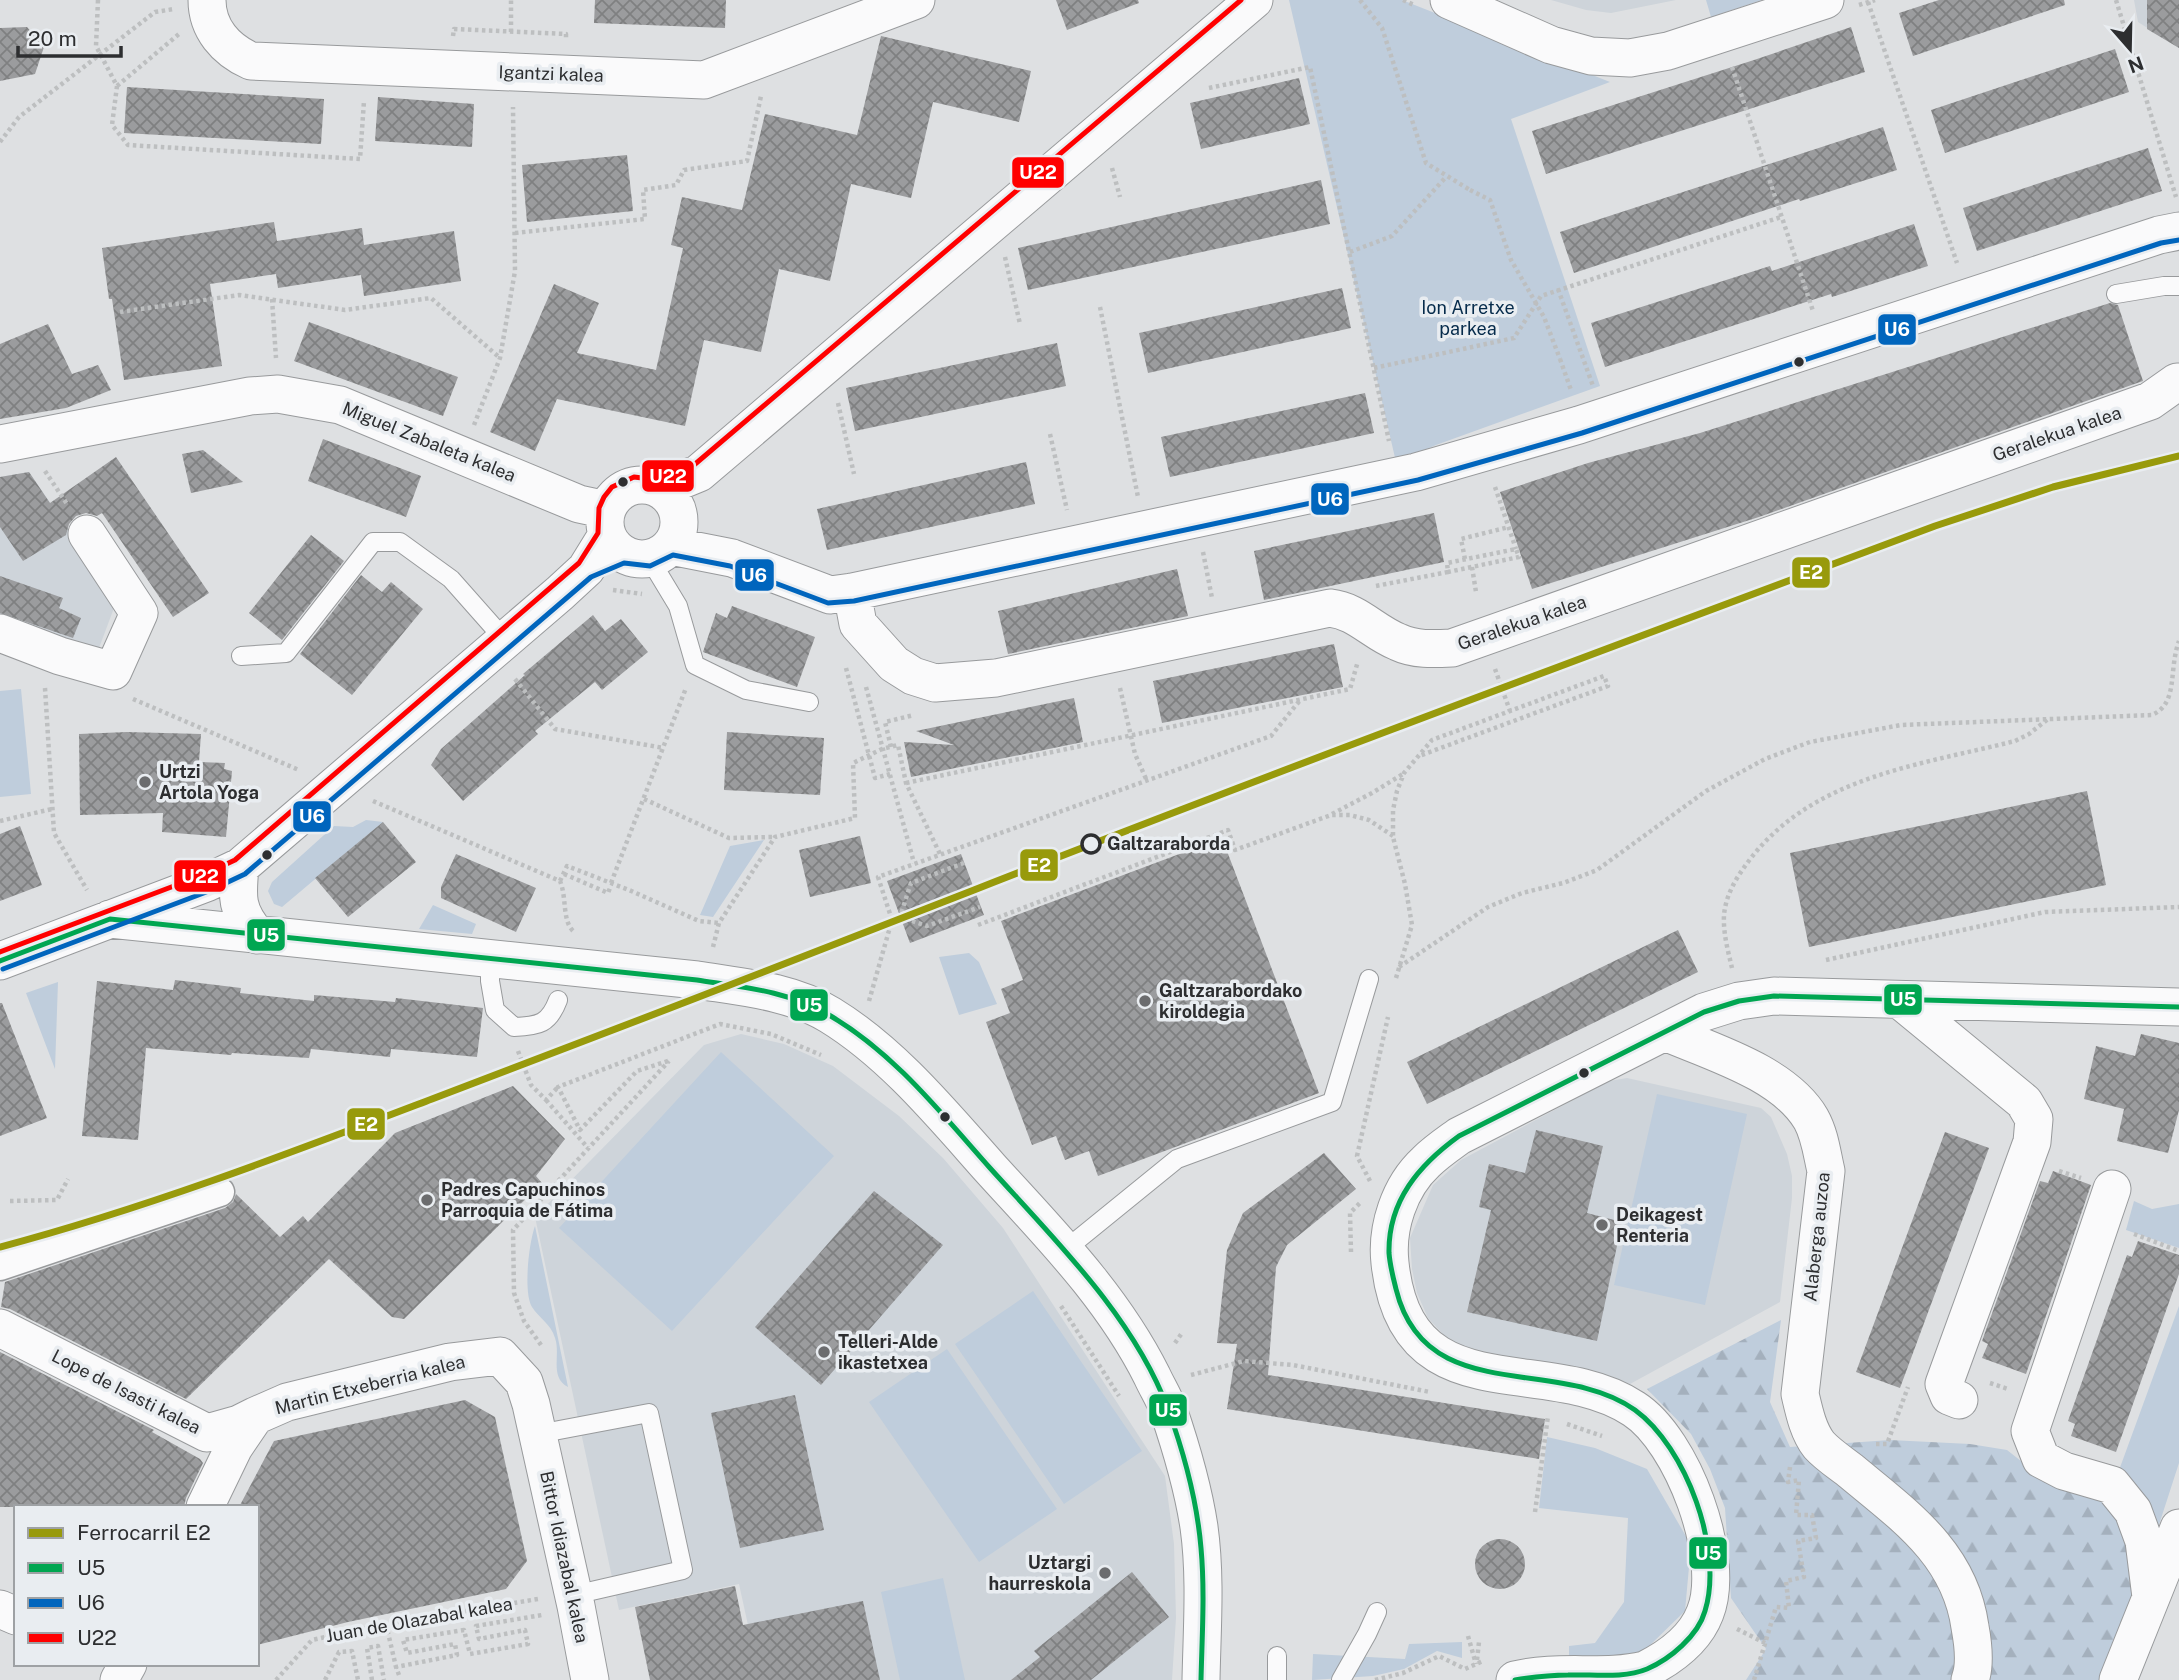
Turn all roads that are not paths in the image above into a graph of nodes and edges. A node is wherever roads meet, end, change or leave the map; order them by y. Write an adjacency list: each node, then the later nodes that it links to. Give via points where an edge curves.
1 (916, 0): 5 (street, Igantzi kalea, via 704,80 251,61 233,53 211,21)
2 (1254, 0): 11 (street, via 699,473)
3 (1449, 0): 4 (street, via 1551,45 1630,58 1668,51)
4 (1825, 0)
5 (188, 10)
6 (2178, 216): 13 (street, via 2159,235 1579,425 1429,468)
7 (2179, 286): 8 (lane)
8 (2116, 294)
9 (2178, 381): 13 (street, Geralekua kalea, via 2150,401 1452,648 1412,647 1353,614 1330,608 996,678 935,683 913,677 894,664 858,624)
10 (0, 444): 11 (street, Miguel Zabaleta kalea, via 278,394 340,405)
11 (647, 528): 13 (street, via 830,595); 15 (street, via 598,580); 17 (lane, via 695,665 746,690)
12 (87, 534): 14 (street, via 139,613 113,671)
13 (852, 592)
14 (0, 633)
15 (505, 640): 16 (lane, via 451,579 400,542 373,542 286,653); 18 (street)
16 (241, 656)
17 (808, 702)
18 (240, 867): 19 (street, via 206,883); 20 (street, via 237,898 244,920)
19 (102, 910): 20 (street); 22 (street)
20 (257, 935): 21 (street)
21 (490, 959): 24 (lane, via 495,1010 514,1027 536,1026 552,1015); 30 (street, via 751,988 827,1013 926,1096)
22 (0, 961)
23 (1368, 978): 30 (lane, via 1332,1102 1177,1159)
24 (558, 1000)
25 (1900, 1000): 26 (street); 27 (street, via 1774,996 1704,1012); 33 (street, via 2024,1102 2034,1119 2032,1142)
26 (2179, 1007)
27 (1665, 1032): 46 (street, via 1459,1136 1424,1163 1393,1216 1388,1251 1391,1280 1399,1305 1428,1347 1448,1362 1470,1369 1578,1387 1612,1396 1636,1409 1670,1448 1704,1528 1711,1590 1705,1614 1671,1656 1616,1679 1551,1676); 47 (street, Alaberga auzoa, via 1767,1077 1811,1119 1826,1171 1800,1394 1806,1418 1819,1444 1938,1549 1968,1613 1973,1646)
28 (2112, 1189): 39 (street, via 2030,1431 2041,1459 2112,1485 2133,1511 2144,1541)
29 (220, 1192): 31 (street)
30 (1065, 1250): 43 (street, via 1136,1343 1167,1406 1188,1471 1199,1527 1203,1584)
31 (0, 1266)
32 (0, 1328): 34 (street, Lope de Isasti kalea, via 207,1433)
33 (1951, 1384)
34 (255, 1416): 35 (street, Martin Etxeberria kalea, via 287,1402 450,1362 500,1356 524,1382); 36 (street, Martin Etxeberria kalea)
35 (538, 1434): 38 (street, Bittor Idiazabal kalea); 38 (lane, via 649,1413 652,1426 683,1570)
36 (206, 1505)
37 (2179, 1528): 39 (street)
38 (574, 1595): 42 (street, Bittor Idiazabal kalea)
39 (2151, 1597): 48 (street)
40 (1377, 1612): 45 (lane)
41 (1277, 1656): 44 (lane)
42 (590, 1680)
43 (1201, 1680)
44 (1277, 1680)
45 (1341, 1680)
46 (1515, 1680)
47 (1970, 1680)
48 (2118, 1680)

